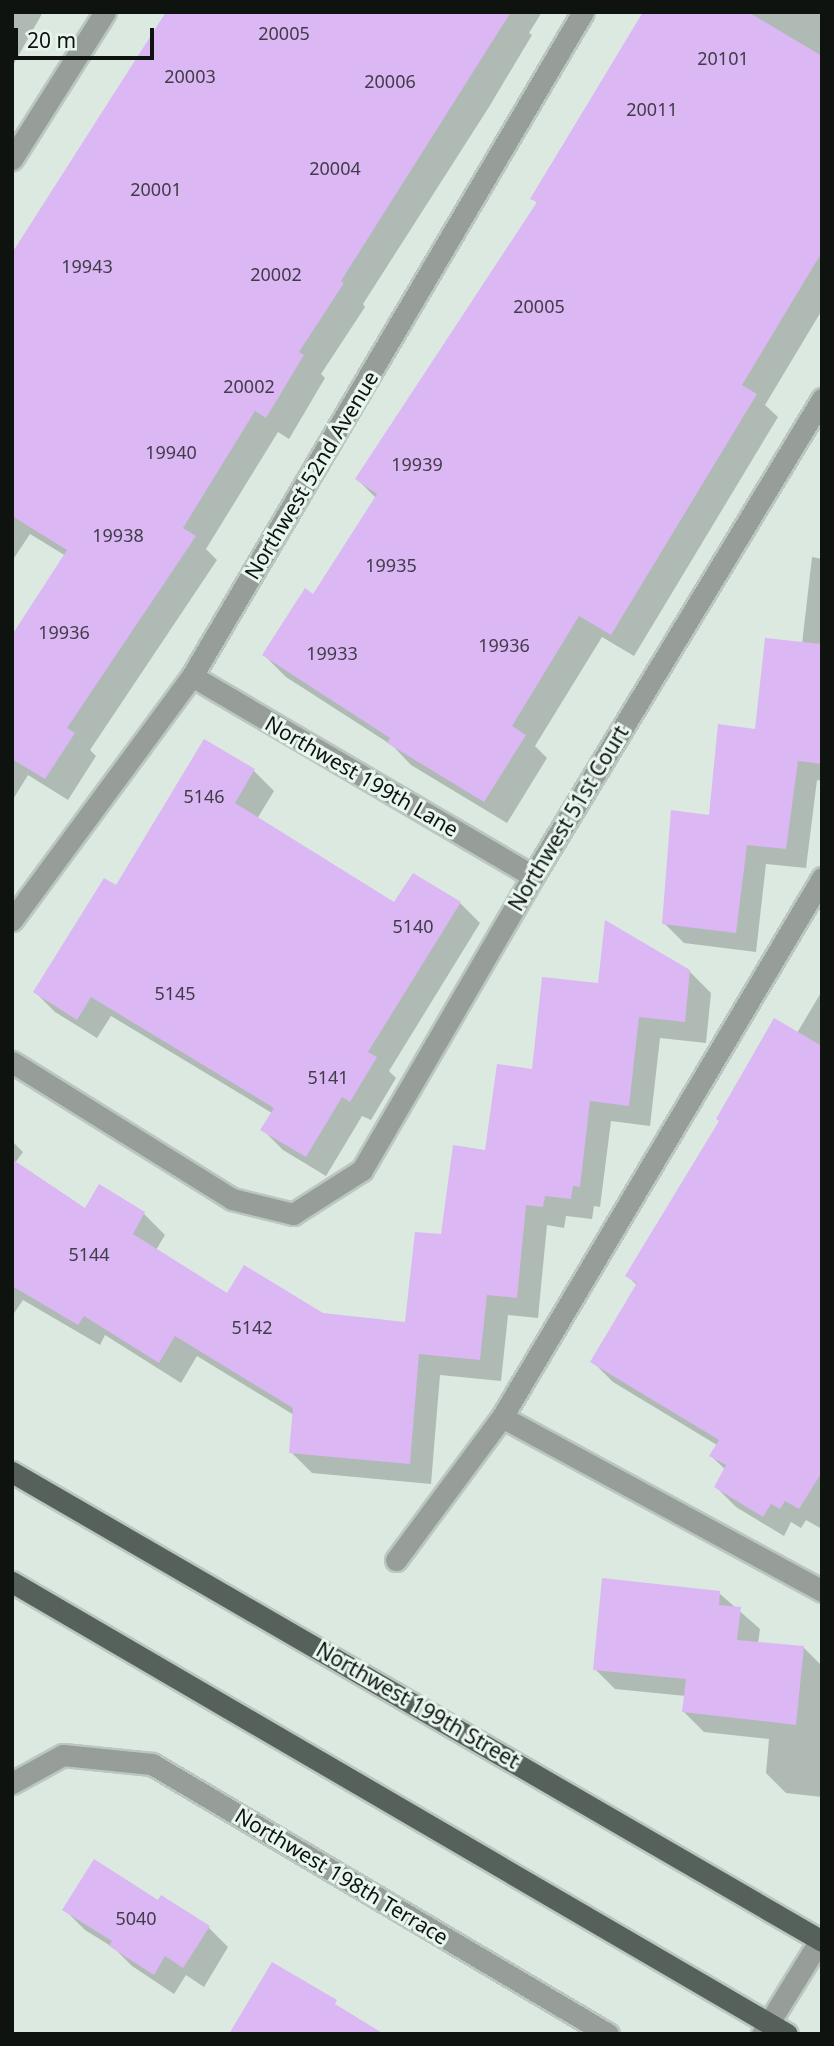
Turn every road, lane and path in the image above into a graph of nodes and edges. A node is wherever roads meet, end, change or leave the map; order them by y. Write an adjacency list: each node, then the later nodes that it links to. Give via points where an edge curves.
1 (105, 12): 3 (street)
2 (583, 12): 5 (street, Northwest 52nd Avenue)
3 (12, 159)
4 (822, 399): 6 (street, Northwest 51st Court)
5 (192, 676): 6 (street, Northwest 199th Lane); 8 (street, Northwest 52nd Avenue)
6 (533, 876): 9 (street, Northwest 51st Court, via 362,1170 293,1214 232,1199)
7 (822, 878): 10 (street)
8 (12, 920)
9 (12, 1062)
10 (502, 1417): 12 (street); 14 (street)
11 (12, 1472): 16 (main road, Northwest 199th Street)
12 (396, 1560)
13 (12, 1581): 17 (main road)
14 (818, 1581)
15 (12, 1783): 18 (street, Northwest 198th Terrace, via 63,1755 152,1764)
16 (821, 1941): 17 (street)
17 (773, 2030)
18 (608, 2034)

